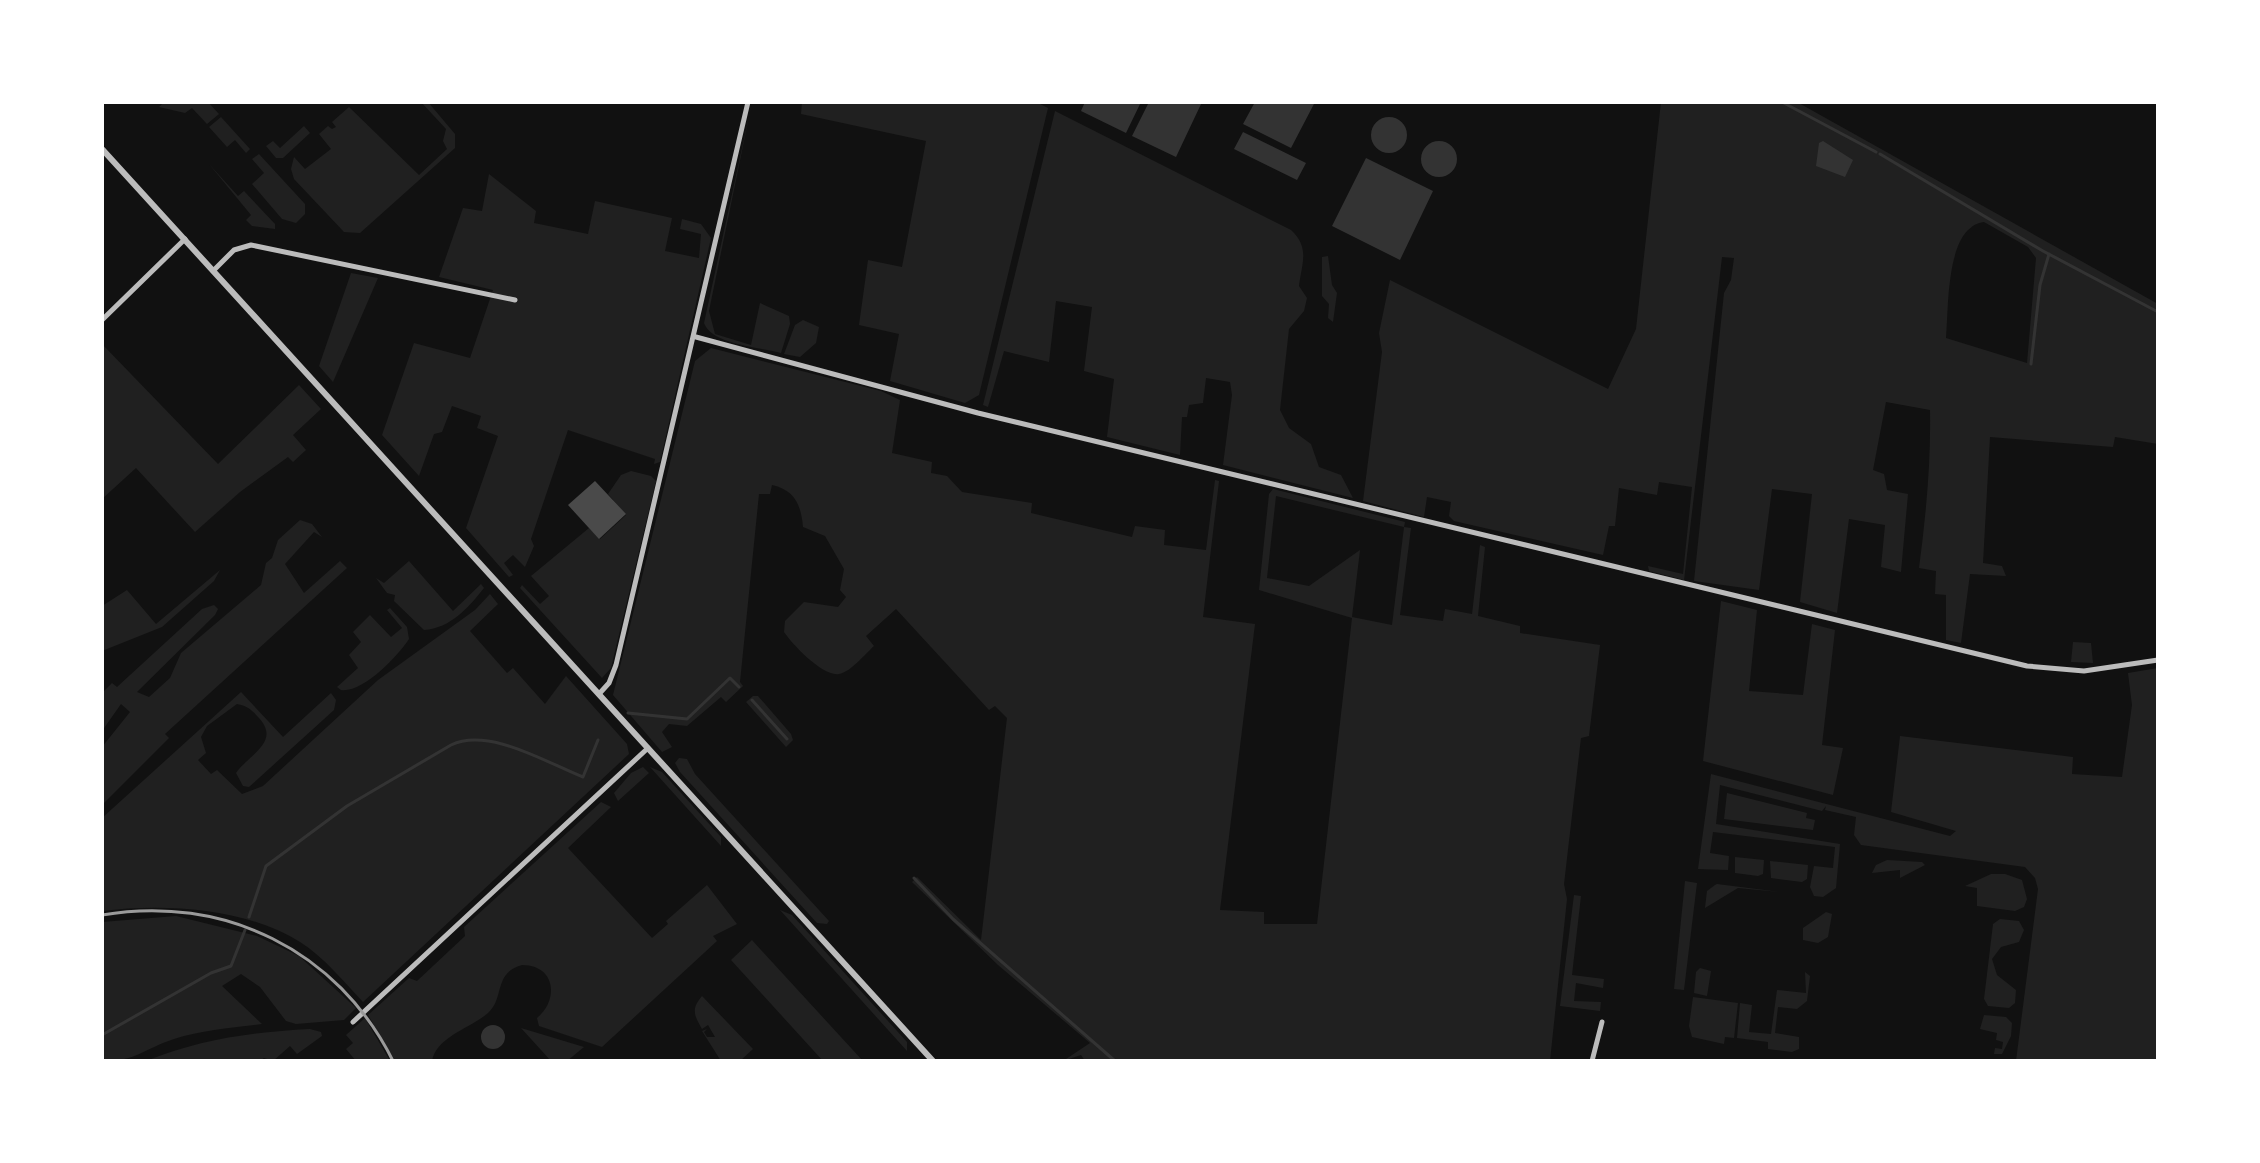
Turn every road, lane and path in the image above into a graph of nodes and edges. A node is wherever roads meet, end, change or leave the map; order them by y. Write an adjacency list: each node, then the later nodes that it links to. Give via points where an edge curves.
1 (748, 102): 7 (street)
2 (102, 149): 3 (street)
3 (185, 239): 4 (street); 6 (street)
4 (213, 271): 5 (street, via 234,250 251,245); 9 (street)
5 (515, 300)
6 (102, 320)
7 (696, 337): 8 (street, via 990,416 2027,666 2084,671); 9 (street, via 616,665)
8 (2158, 660)
9 (599, 694): 10 (street)
10 (648, 748): 11 (street); 13 (street)
11 (353, 1022)
12 (1602, 1022): 14 (street)
13 (933, 1061)
14 (1592, 1061)

